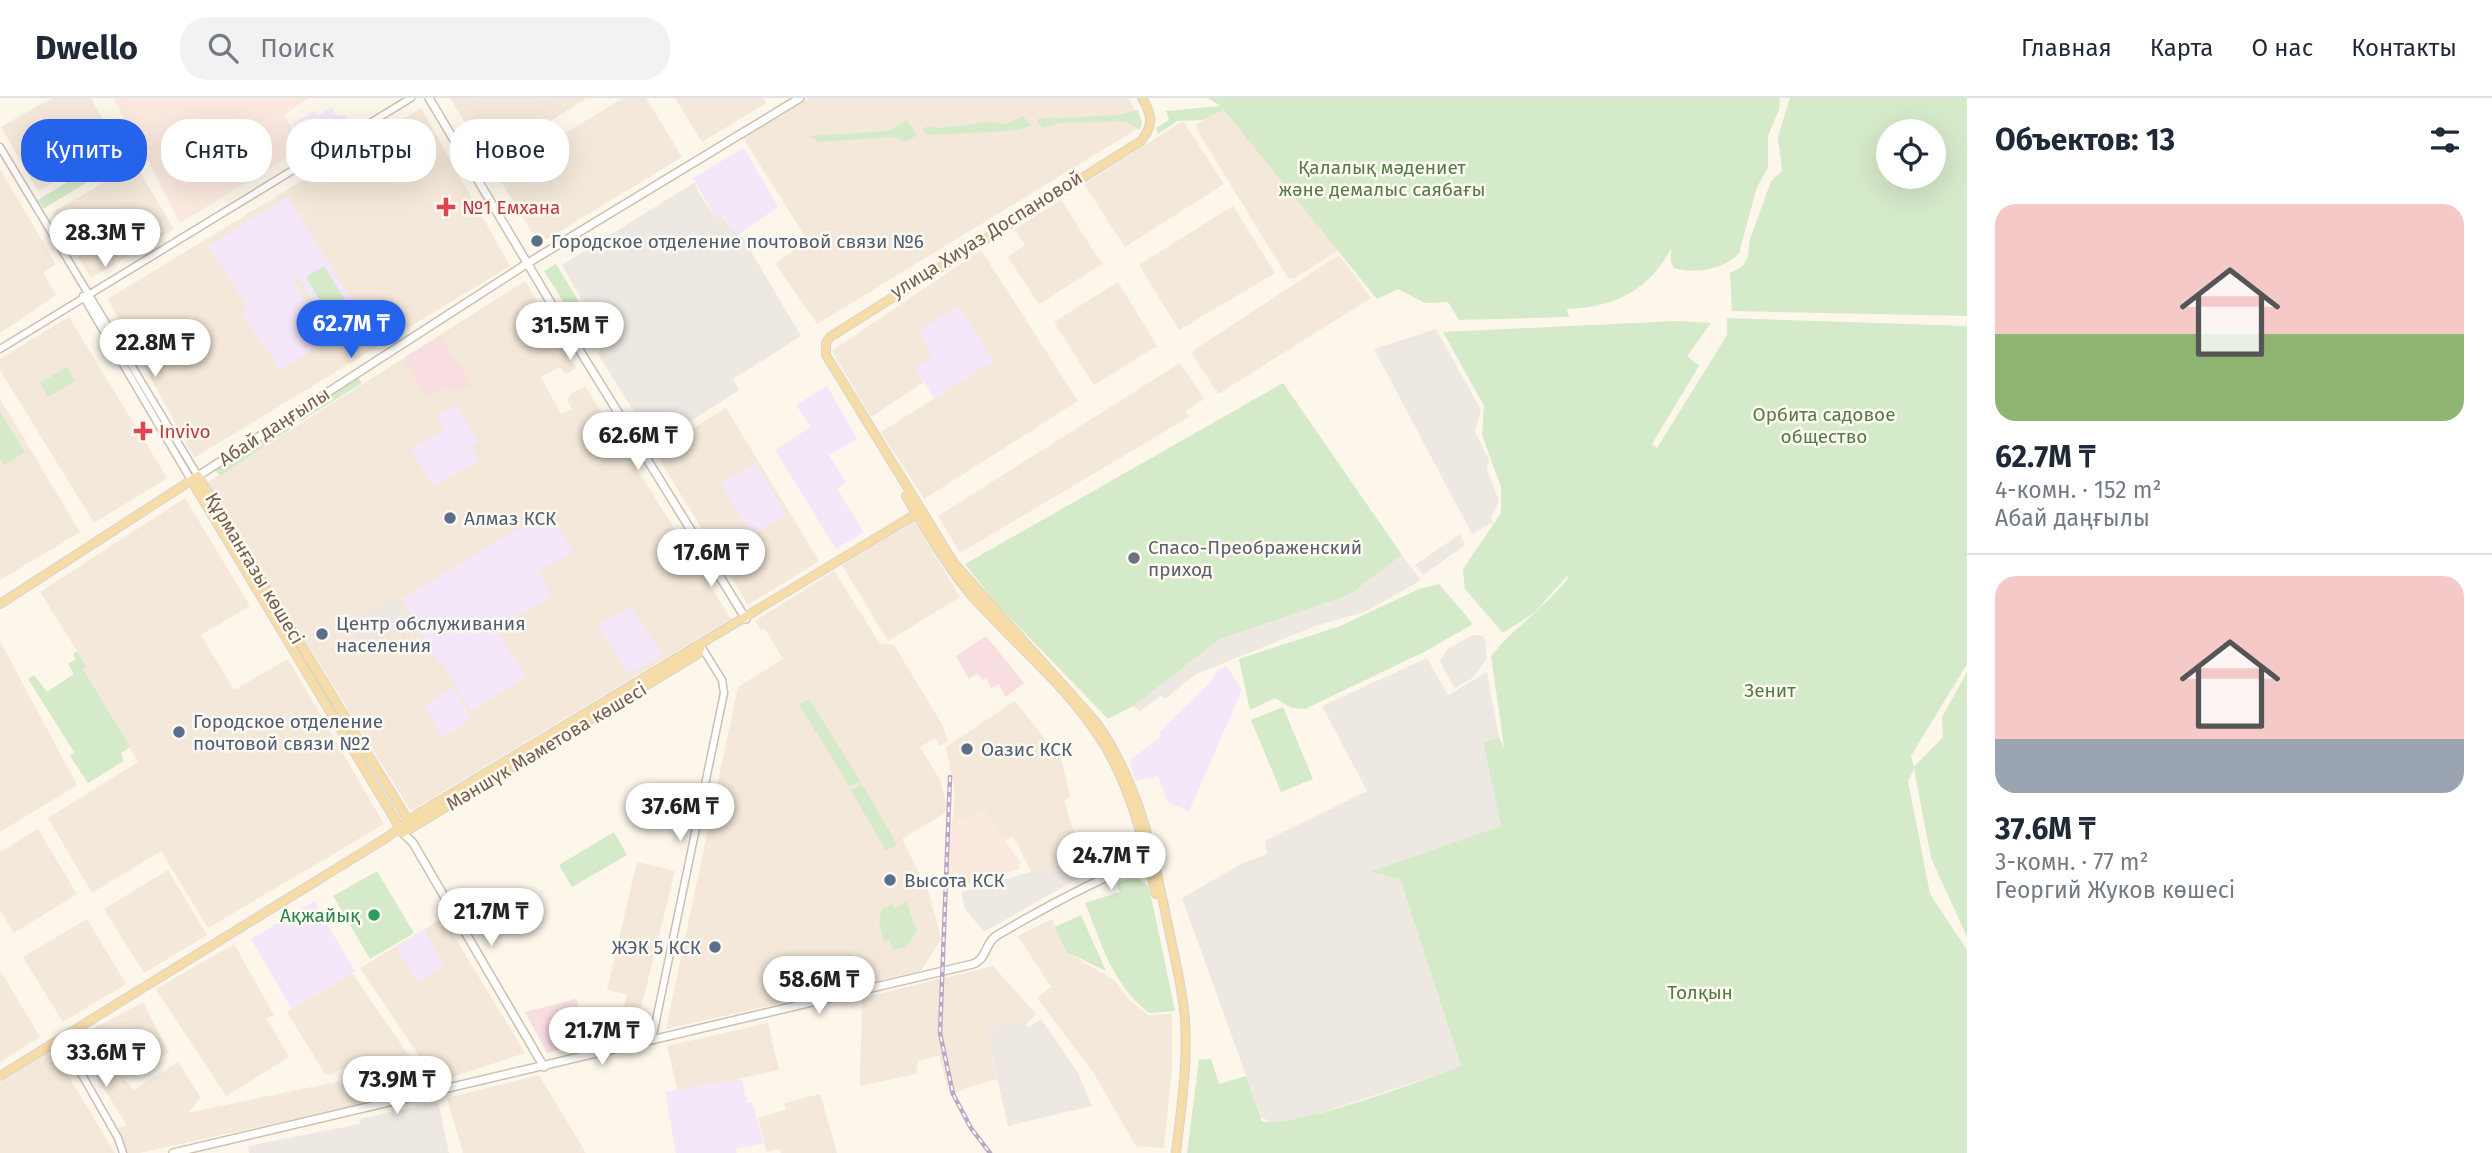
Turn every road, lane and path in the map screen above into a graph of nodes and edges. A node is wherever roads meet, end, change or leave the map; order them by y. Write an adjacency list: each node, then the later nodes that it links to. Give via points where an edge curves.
1 (411, 98): 7 (street)
2 (429, 98): 6 (main road)
3 (800, 98): 6 (main road, Абай даңғылы)
4 (1140, 100): 10 (main road, улица Хиуаз Доспановой, via 1146,130 1140,135 824,341 826,355)
5 (0, 147): 7 (street)
6 (528, 263): 9 (main road, Абай даңғылы); 14 (main road)
7 (86, 297): 8 (street); 9 (street)
8 (0, 349)
9 (195, 478): 11 (main road, Құрманғазы көшесі); 12 (main road, Құрманғазы көшесі); 13 (main road, Абай даңғылы)
10 (919, 512): 14 (main road, Мәншүк Мәметова көшесі); 19 (main road, via 954,563 1102,742)
11 (270, 592): 12 (main road); 16 (main road, Құрманғазы көшесі)
12 (261, 597): 17 (main road, Құрманғазы көшесі)
13 (0, 604)
14 (746, 619): 15 (main road, Мәншүк Мәметова көшесі)
15 (701, 646): 18 (main road, Мәншүк Мәметова көшесі, via 698,653); 21 (street, via 722,680 724,693)
16 (324, 681): 17 (main road); 18 (main road, Құрманғазы көшесі)
17 (315, 686): 18 (main road, Құрманғазы көшесі)
18 (405, 827): 20 (main road, Мәншүк Мәметова көшесі); 22 (main road, Құрманғазы көшесі)
19 (1150, 859): 21 (main road, via 995,937 978,963); 26 (main road, via 1180,1021)
20 (61, 1038): 23 (main road, Мәншүк Мәметова көшесі); 24 (street)
21 (652, 1040): 22 (main road)
22 (544, 1067): 25 (main road)
23 (0, 1076)
24 (123, 1153)
25 (173, 1153)
26 (1173, 1153)

